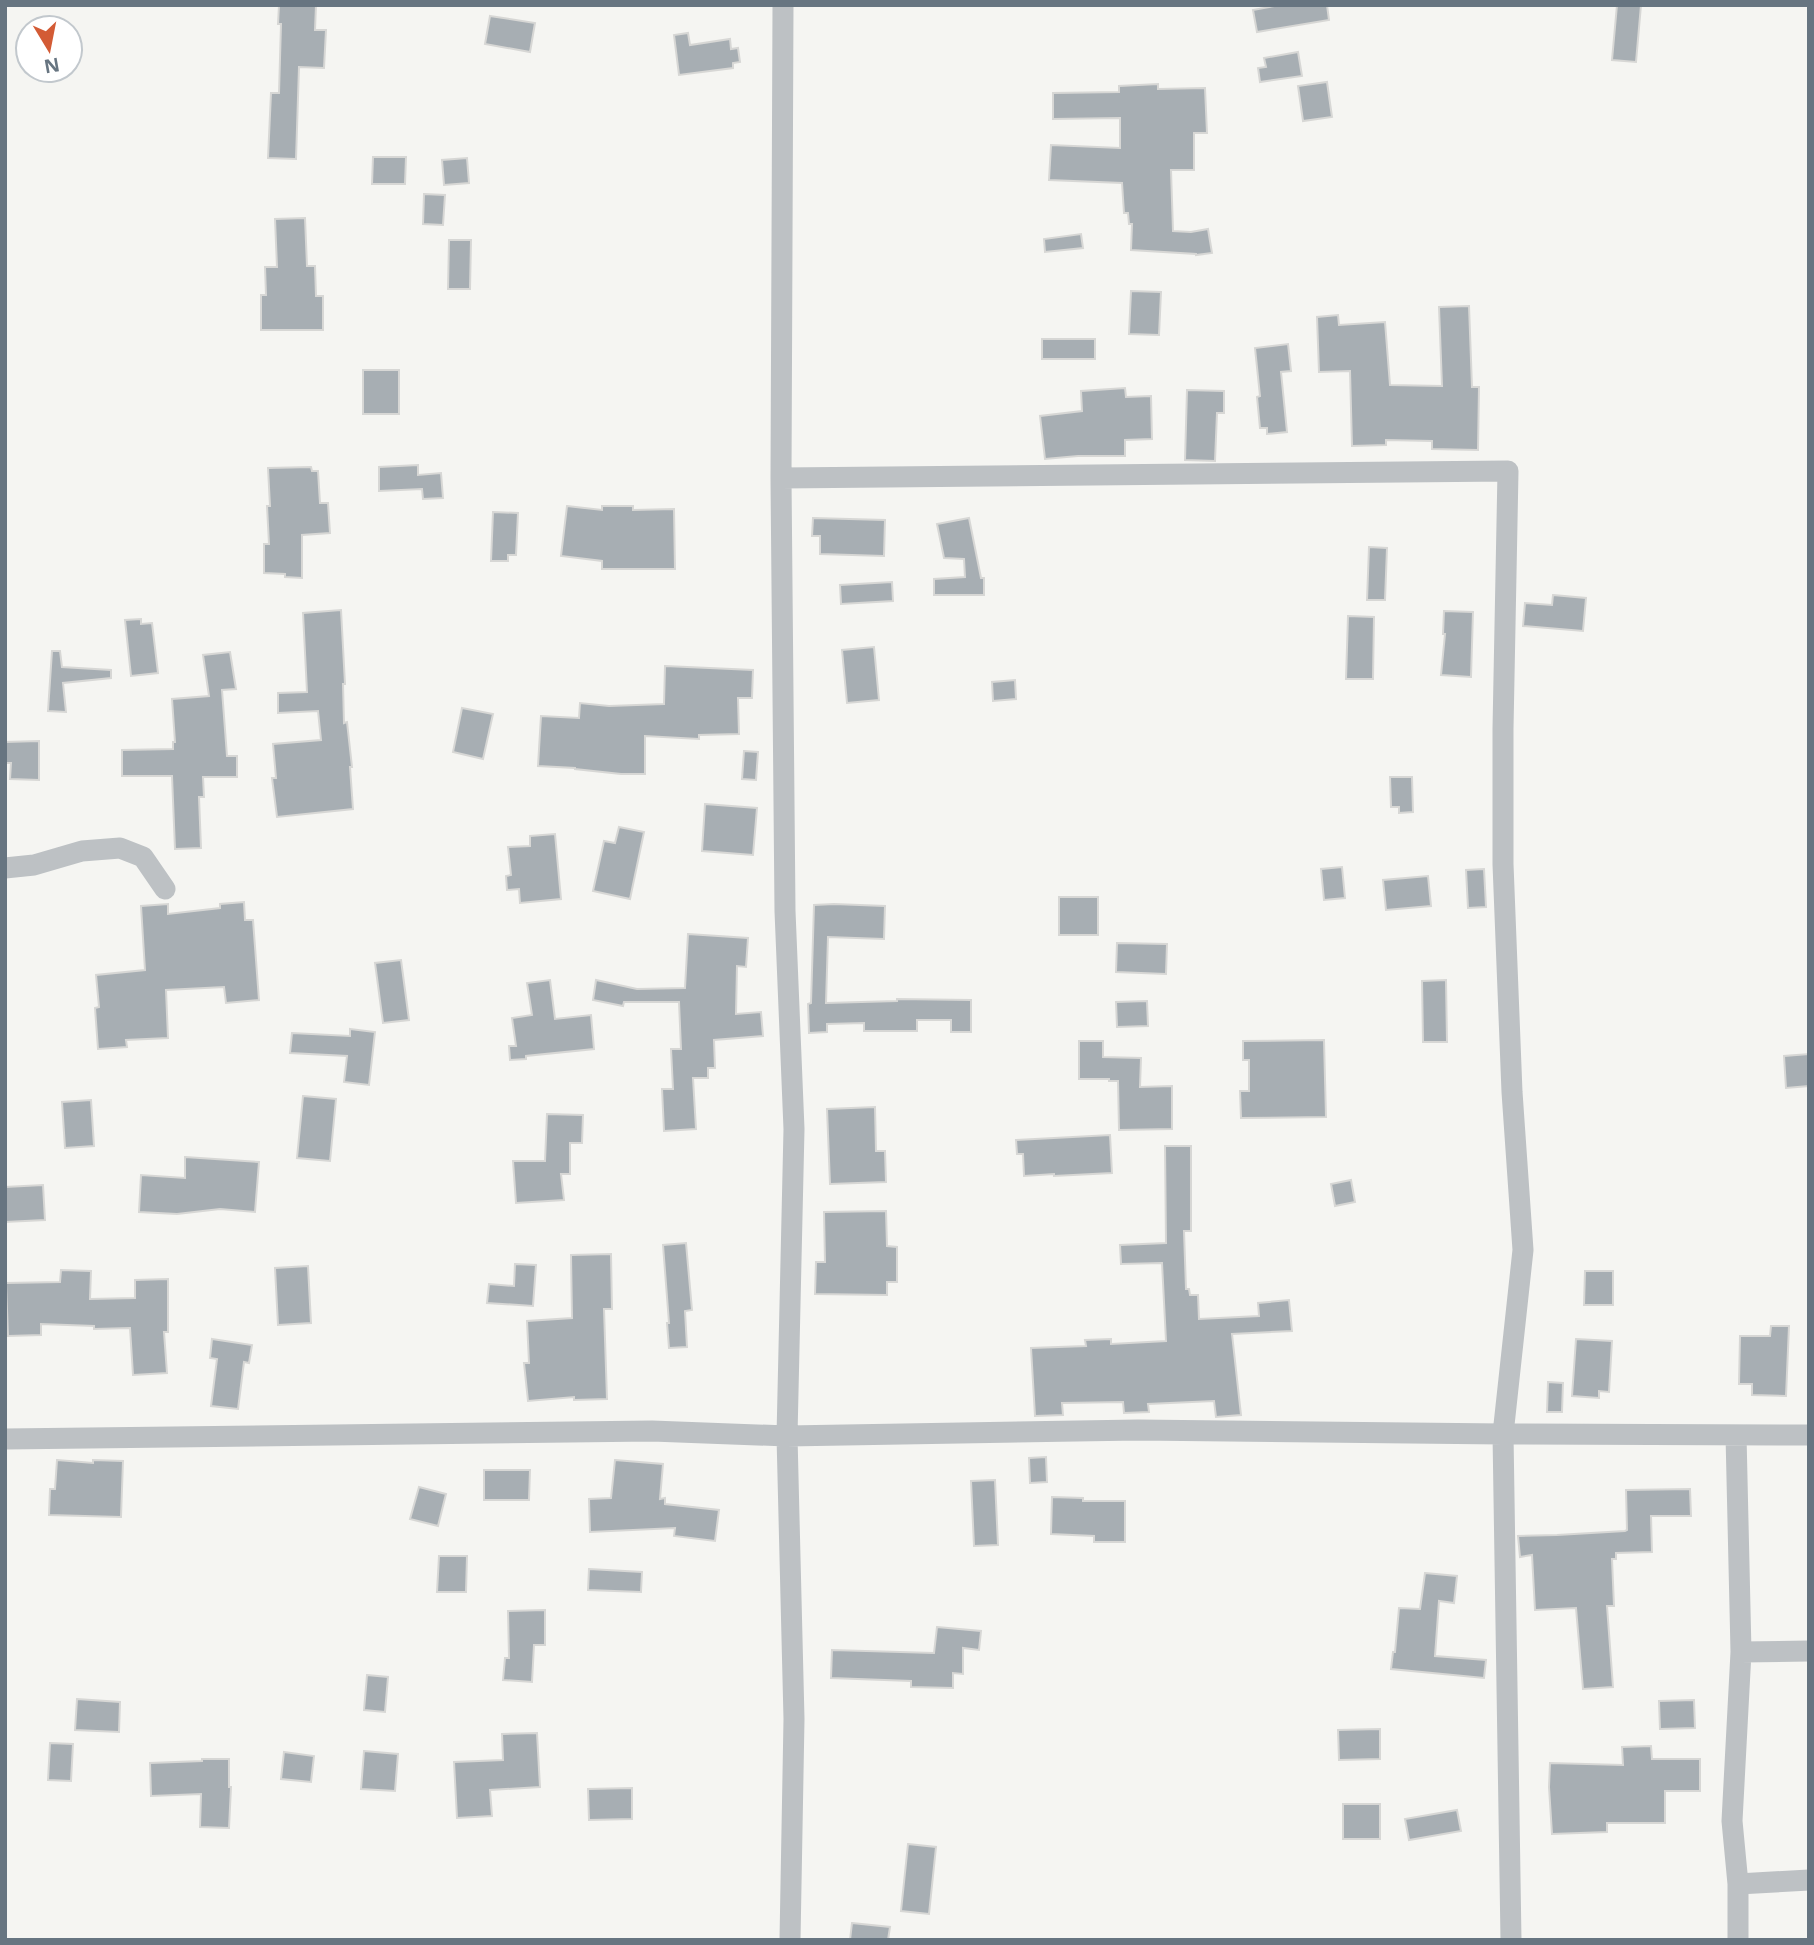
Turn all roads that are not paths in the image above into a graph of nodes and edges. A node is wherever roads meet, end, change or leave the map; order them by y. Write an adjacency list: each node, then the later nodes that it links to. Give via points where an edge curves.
1 (783, 5): 2 (street)
2 (781, 478): 5 (street, via 1508,471 1503,864 1523,1250); 8 (street, via 785,911 794,1129)
3 (5, 868): 4 (street, via 34,866 82,851 120,848 143,857)
4 (165, 889)
5 (1503, 1434): 6 (street); 8 (street, via 1138,1430); 15 (street)
6 (1736, 1435): 7 (street); 10 (street)
7 (1809, 1435)
8 (787, 1436): 9 (street, via 652,1431); 14 (street, via 794,1719)
9 (5, 1439)
10 (1741, 1651): 11 (street); 13 (street, via 1732,1821)
11 (1809, 1651)
12 (1809, 1880): 13 (street)
13 (1738, 1884): 16 (street)
14 (790, 1940)
15 (1511, 1940)
16 (1738, 1940)

